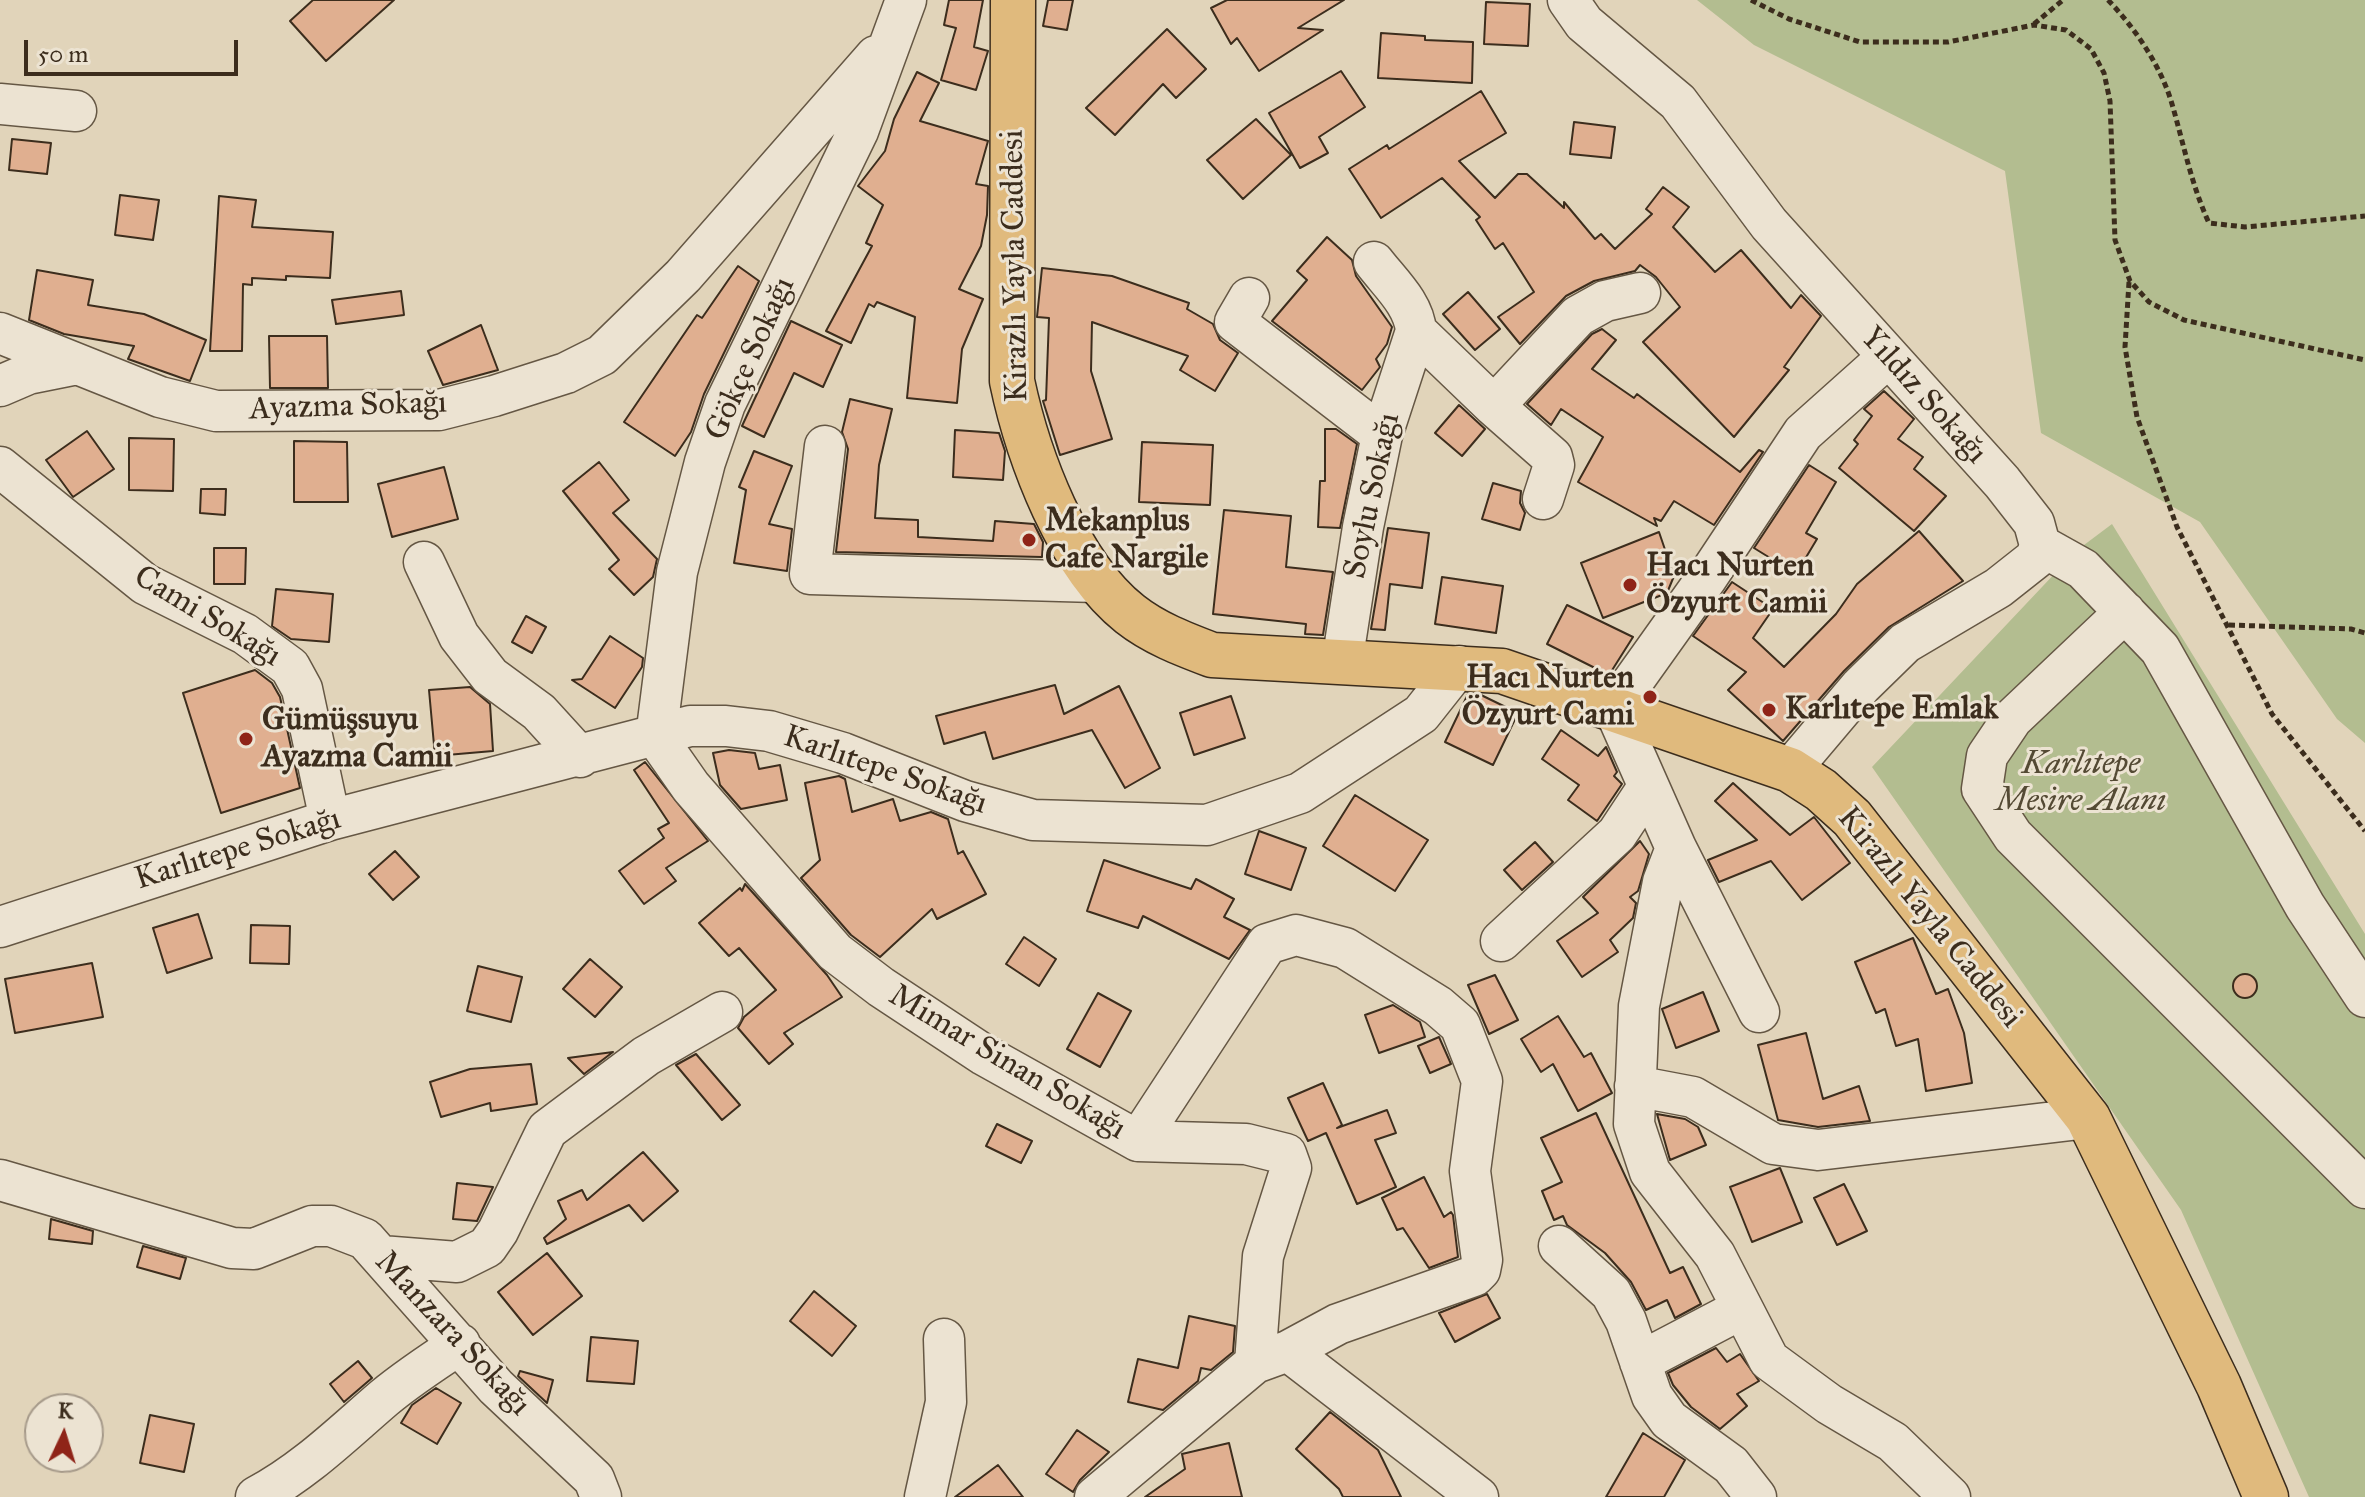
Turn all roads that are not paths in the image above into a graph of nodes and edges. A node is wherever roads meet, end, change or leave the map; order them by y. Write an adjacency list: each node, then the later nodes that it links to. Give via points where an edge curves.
1 (1013, 0): 21 (main road, Kirazlı Yayla Caddesi, via 1012,381 1023,434)
2 (1568, 0): 11 (street, Yıldız Sokağı, via 1584,23 1678,102 1769,224)
3 (901, 16): 12 (street, Ayazma Sokağı, via 683,276 602,355 566,373 439,410 216,411 160,397); 26 (street, Gökçe Sokağı, via 858,131 725,404 705,462 677,572)
4 (0, 104): 5 (street)
5 (76, 111)
6 (1374, 262): 9 (street, via 1408,306)
7 (1640, 293): 14 (street, via 1605,301 1578,316)
8 (1249, 298): 15 (street, via 1235,322)
9 (1416, 331): 14 (street); 15 (street, Soylu Sokağı)
10 (0, 333): 12 (street, Ayazma Sokağı)
11 (1888, 357): 19 (street, Yıldız Sokağı, via 2002,482 2034,523); 25 (street, via 1803,433)
12 (78, 364): 13 (street)
13 (0, 386)
14 (1494, 406): 18 (street, via 1552,457)
15 (1382, 435): 23 (street, Soylu Sokağı)
16 (825, 446): 21 (street, via 810,574)
17 (0, 467): 30 (street, Cami Sokağı, via 145,584 245,634 290,667 302,689)
18 (1543, 499)
19 (2040, 545): 22 (street, via 2083,569); 28 (street, via 2036,558 1998,588 1905,643)
20 (424, 562): 27 (street, via 459,636 490,676 539,712)
21 (1096, 582): 23 (main road, Kirazlı Yayla Caddesi, via 1131,614 1171,639 1212,655)
22 (2125, 612): 34 (street, via 2160,649 2305,906); 41 (street, via 2012,719 1987,756 1982,789 2013,836)
23 (1342, 663): 24 (main road, Kirazlı Yayla Caddesi)
24 (1459, 666): 25 (main road, Kirazlı Yayla Caddesi, via 1502,671); 26 (street, Karlıtepe Sokağı, via 1421,714 1300,793 1207,825 1033,820 769,731 690,726)
25 (1614, 708): 28 (main road, Kirazlı Yayla Caddesi); 29 (street)
26 (656, 737): 27 (street, Karlıtepe Sokağı); 39 (street, Mimar Sinan Sokağı, via 691,787 835,952 984,1055)
27 (580, 757): 30 (street, Karlıtepe Sokağı)
28 (1790, 770): 38 (main road, Kirazlı Yayla Caddesi, via 1852,818)
29 (1648, 787): 31 (street); 33 (street, via 1617,834)
30 (330, 820): 32 (street, Karlıtepe Sokağı)
31 (1676, 848): 36 (street); 37 (street, via 1663,882 1639,1006)
32 (0, 927)
33 (1501, 941)
34 (2365, 997)
35 (722, 1012): 43 (street, via 646,1056 547,1130 487,1247 457,1262)
36 (1759, 1012)
37 (1635, 1086): 38 (street, via 1693,1097 1773,1144 1818,1150); 44 (street, via 1634,1124 1650,1172 1715,1255)
38 (2088, 1118): 58 (main road, Kirazlı Yayla Caddesi, via 2219,1386)
39 (1138, 1141): 47 (street, Mimar Sinan Sokağı, via 1246,1144 1286,1154 1291,1168 1263,1256); 47 (street, via 1267,944 1296,935 1345,948 1460,1025 1482,1081 1470,1171 1480,1270 1338,1324)
40 (0, 1180): 43 (street, Manzara Sokağı, via 232,1248 254,1249 312,1226 331,1226 365,1239)
41 (2365, 1188)
42 (1559, 1246): 48 (street, via 1611,1293)
43 (381, 1256): 46 (street, Manzara Sokağı)
44 (1741, 1309): 48 (street); 57 (street, via 1769,1360 1893,1442)
45 (944, 1339): 52 (street, via 946,1402)
46 (460, 1344): 50 (street, via 384,1398 287,1481); 51 (street, Manzara Sokağı, via 496,1387 594,1479)
47 (1272, 1357): 49 (street); 53 (street)
48 (1640, 1362): 56 (street, via 1652,1396 1669,1420 1731,1465)
49 (1414, 1450): 54 (street); 55 (street)
50 (256, 1497)
51 (601, 1497)
52 (925, 1497)
53 (1095, 1497)
54 (1422, 1497)
55 (1478, 1497)
56 (1756, 1497)
57 (1950, 1497)
58 (2266, 1497)

